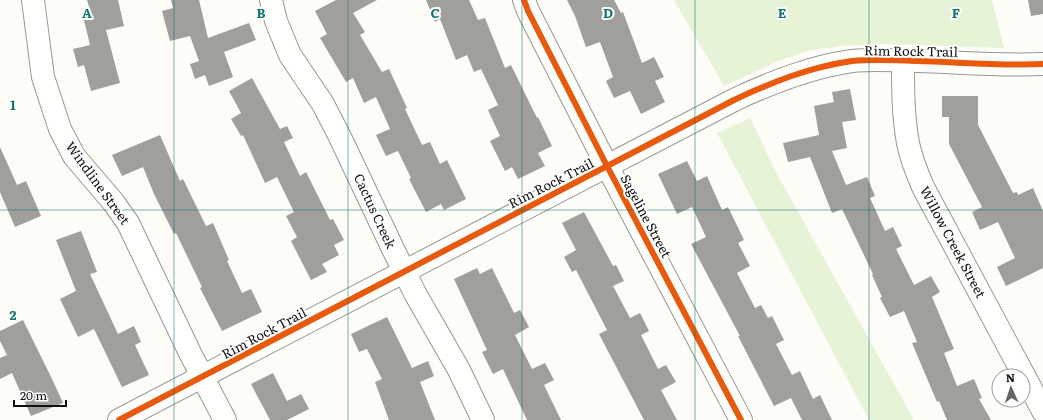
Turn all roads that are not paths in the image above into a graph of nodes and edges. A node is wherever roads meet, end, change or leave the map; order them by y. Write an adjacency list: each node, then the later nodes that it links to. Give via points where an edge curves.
1 (33, 0): 8 (street, Windline Street, via 43,77 60,129 74,156 114,202 128,223)
2 (271, 0): 7 (street, Cactus Creek, via 278,27 290,55 323,104)
3 (524, 0): 6 (street, Sageline Street)
4 (903, 60): 5 (street, Rim Rock Trail); 6 (street, Rim Rock Trail, via 847,62 819,67 789,77 734,100); 9 (street, Willow Creek Street, via 908,145 923,187)
5 (1043, 64)
6 (607, 166): 7 (street, Rim Rock Trail); 13 (street, Sageline Street)
7 (404, 272): 8 (street, Rim Rock Trail); 12 (street, Cactus Creek, via 459,370)
8 (202, 377): 10 (street, Rim Rock Trail); 11 (street, Windline Street)
9 (1043, 411)
10 (119, 420)
11 (226, 420)
12 (483, 420)
13 (741, 420)

